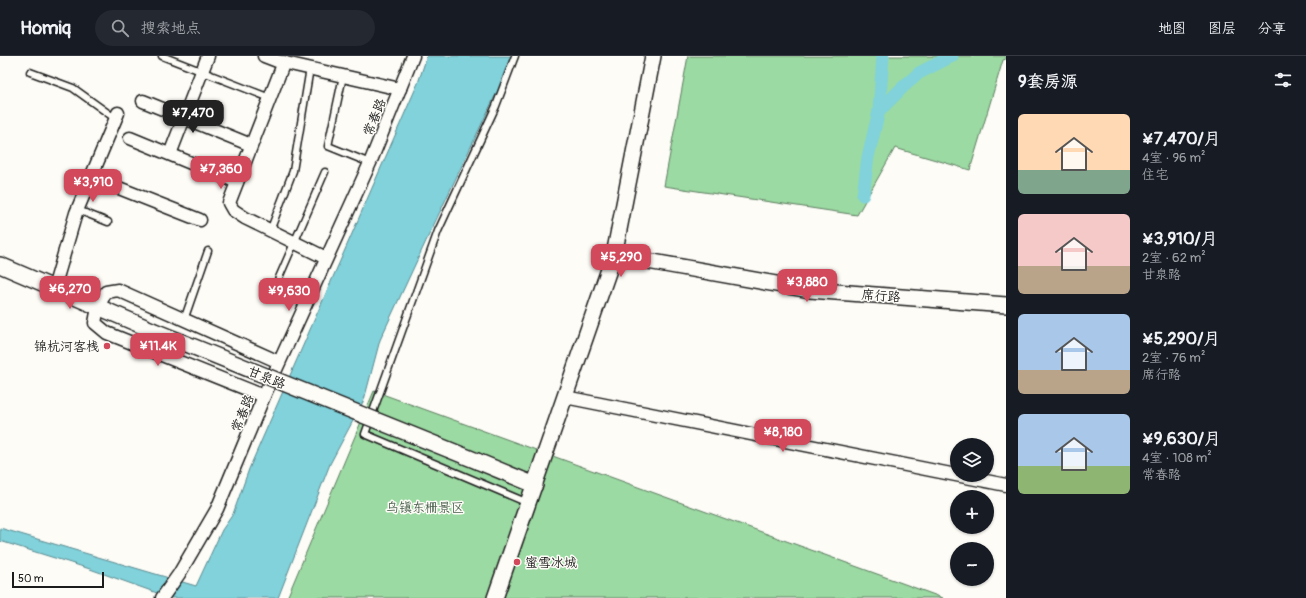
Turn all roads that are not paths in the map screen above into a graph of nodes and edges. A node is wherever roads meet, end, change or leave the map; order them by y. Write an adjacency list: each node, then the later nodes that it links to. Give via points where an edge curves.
1 (162, 56): 9 (lane)
2 (208, 56): 9 (street)
3 (264, 56): 7 (street)
4 (413, 56): 12 (street, 常春路)
5 (515, 56): 43 (lane, via 496,106 438,231 365,434)
6 (654, 56): 30 (street)
7 (284, 62): 8 (street); 13 (street)
8 (310, 68): 11 (street); 27 (lane, via 293,171)
9 (202, 71): 13 (lane); 16 (street)
10 (30, 72): 15 (lane, via 72,88)
11 (343, 76): 12 (street); 20 (lane, via 328,146)
12 (400, 89): 20 (street, 常春路)
13 (270, 98): 18 (street)
14 (143, 102): 16 (street)
15 (117, 116): 22 (street)
16 (184, 118): 18 (street); 19 (street)
17 (130, 138): 19 (street)
18 (251, 145): 23 (street)
19 (170, 154): 23 (street)
20 (370, 163): 31 (street, 常春路)
21 (324, 172): 28 (lane)
22 (91, 178): 24 (street); 25 (street)
23 (237, 182): 27 (street, via 229,204 233,210)
24 (78, 210): 26 (lane); 33 (street)
25 (200, 220)
26 (108, 222)
27 (270, 231): 28 (street)
28 (294, 242): 31 (street); 34 (lane)
29 (208, 251): 37 (lane)
30 (614, 255): 35 (street, 席行路, via 810,290); 40 (street)
31 (326, 258): 38 (street, 常春路)
32 (0, 265): 33 (street, 甘泉路)
33 (54, 288): 36 (street, 甘泉路)
34 (271, 296)
35 (1006, 305)
36 (98, 307): 37 (street, via 106,292 118,290); 39 (street, via 95,323 107,333); 41 (street, 甘泉路, bridge)
37 (184, 320): 38 (street)
38 (279, 362): 39 (street, 常春路)
39 (264, 396): 44 (street, 常春路, via 217,509)
40 (565, 398): 41 (street); 42 (street)
41 (535, 485): 43 (street)
42 (1006, 485)
43 (528, 503): 45 (street)
44 (162, 598)
45 (495, 598)

